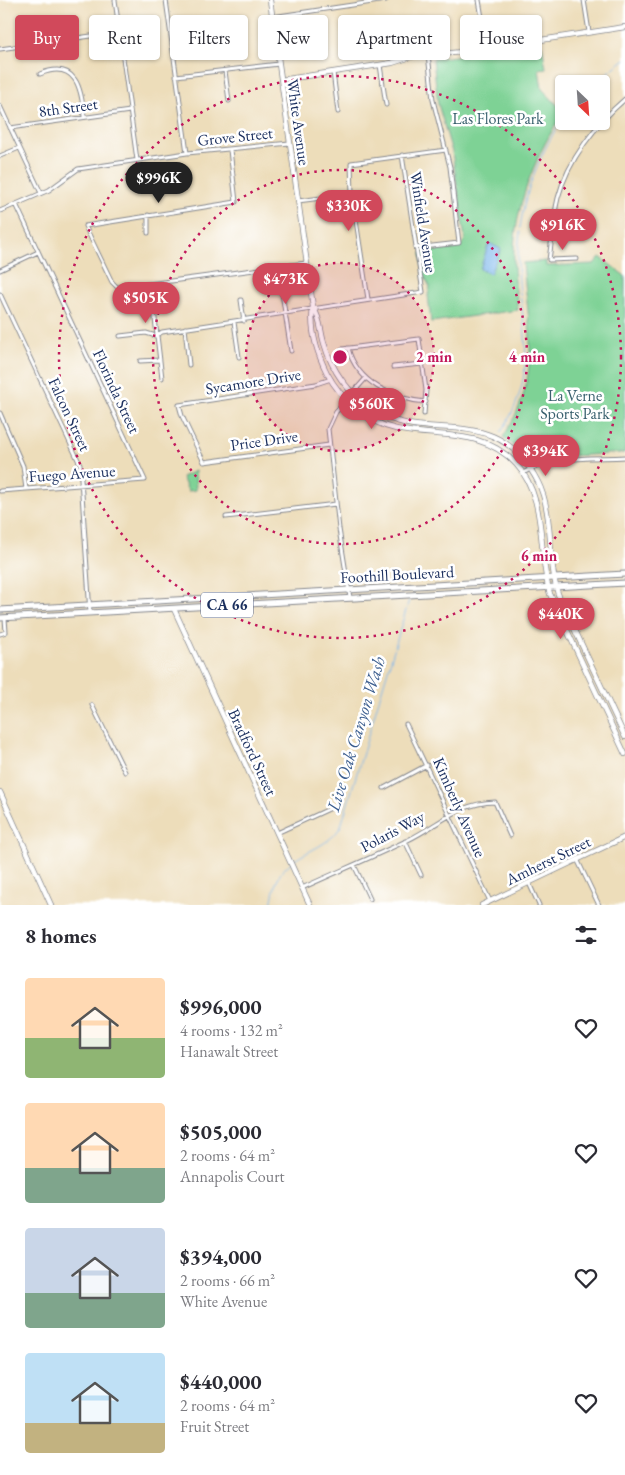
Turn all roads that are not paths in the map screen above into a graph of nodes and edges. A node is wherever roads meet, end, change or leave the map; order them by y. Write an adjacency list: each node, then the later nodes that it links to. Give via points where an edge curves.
1 (115, 0): 8 (street)
2 (166, 0): 26 (street)
3 (270, 0): 9 (main road, White Avenue)
4 (386, 0): 7 (street)
5 (480, 0): 11 (street)
6 (584, 0): 13 (street)
7 (376, 1): 10 (street)
8 (117, 15)
9 (272, 15)
10 (285, 15)
11 (482, 15)
12 (625, 27): 13 (main road)
13 (589, 32): 15 (main road)
14 (89, 36): 16 (street)
15 (542, 39)
16 (0, 49)
17 (123, 60): 32 (street)
18 (278, 60): 21 (main road, White Avenue)
19 (402, 60): 22 (main road)
20 (429, 60): 39 (street, via 433,100)
21 (279, 64): 23 (street); 27 (main road, White Avenue)
22 (380, 65): 24 (main road); 30 (street)
23 (225, 70): 26 (street); 29 (street)
24 (333, 72): 27 (main road); 33 (street)
25 (40, 74): 34 (street, via 52,69 76,79 82,92)
26 (176, 76): 40 (street)
27 (281, 80): 36 (main road, White Avenue)
28 (625, 99): 53 (street, via 606,116 575,159 558,198 550,260)
29 (230, 101)
30 (386, 105)
31 (0, 106): 35 (street)
32 (130, 111): 34 (street, 8th Street); 43 (street)
33 (338, 112)
34 (84, 117): 35 (street, 8th Street)
35 (10, 128): 37 (street)
36 (290, 143): 38 (street, Grove Street); 46 (main road, White Avenue)
37 (19, 148): 42 (street); 44 (street)
38 (230, 150): 40 (street, Grove Street); 49 (street, via 236,202)
39 (446, 150): 41 (street); 51 (street, via 459,242)
40 (187, 153): 43 (street, Grove Street)
41 (402, 155): 45 (street, via 351,163); 51 (street, Winfield Avenue)
42 (0, 156)
43 (137, 160): 44 (street, Grove Street, via 78,168)
44 (41, 194): 47 (street, Grove Street)
45 (352, 194): 46 (street); 58 (street)
46 (297, 201): 54 (main road, White Avenue)
47 (16, 204): 48 (street, Grove Street); 52 (street, Florinda Street)
48 (0, 211)
49 (148, 215): 50 (street); 54 (street, via 85,226 117,287)
50 (148, 234)
51 (415, 248): 58 (street, Winfield Avenue, via 423,292)
52 (38, 252): 55 (street); 90 (street, Florinda Street)
53 (578, 259)
54 (306, 262): 60 (main road, White Avenue)
55 (0, 270)
56 (282, 293): 62 (street)
57 (0, 294): 91 (street, Falcon Street, via 80,464)
58 (368, 299): 60 (street)
59 (241, 300): 63 (street)
60 (313, 307): 62 (street); 79 (main road, White Avenue, via 316,347); 80 (main road, White Avenue, via 319,317 330,361)
61 (154, 310): 67 (street)
62 (286, 315): 63 (street); 70 (street)
63 (244, 320): 64 (street)
64 (234, 322): 65 (street); 71 (street)
65 (184, 328): 67 (street); 75 (street)
66 (120, 336): 67 (street, via 146,333)
67 (156, 336): 72 (street)
68 (348, 348): 69 (street); 74 (street, via 418,339); 78 (street, via 354,363)
69 (342, 349)
70 (291, 351)
71 (239, 357)
72 (159, 360): 73 (street); 77 (street)
73 (140, 361)
74 (422, 364): 76 (street); 82 (street)
75 (189, 365)
76 (393, 367)
77 (162, 378)
78 (366, 378): 80 (street); 82 (street, via 389,394)
79 (331, 380): 81 (main road, White Avenue); 87 (street, Sycamore Drive, via 179,405)
80 (353, 394): 81 (street); 88 (main road, White Avenue, via 372,410 396,420 466,428 486,434 502,441)
81 (348, 400): 85 (street, via 336,412 328,429); 89 (main road, White Avenue, via 377,422 393,429 481,440 506,455)
82 (426, 402): 84 (street)
83 (0, 413): 92 (street, via 23,466)
84 (424, 414)
85 (329, 445): 87 (street, Price Drive); 94 (street)
86 (625, 457): 88 (street, via 551,461)
87 (204, 462)
88 (530, 469): 89 (street); 97 (main road, White Avenue, via 541,488 545,506)
89 (523, 473): 98 (main road, White Avenue, via 534,491 538,506)
90 (145, 480): 91 (street, Fuego Avenue)
91 (82, 485): 92 (street, Fuego Avenue); 104 (street, Falcon Street)
92 (26, 489): 93 (street, Fuego Avenue)
93 (0, 490)
94 (336, 504): 95 (street); 102 (street)
95 (226, 517)
96 (625, 574): 97 (main road, Foothill Boulevard / CA 66)
97 (553, 577): 98 (main road, Foothill Boulevard / CA 66); 100 (main road, White Avenue)
98 (546, 578): 101 (main road, White Avenue); 102 (main road, Foothill Boulevard / CA 66)
99 (625, 583): 100 (main road, Foothill Boulevard / CA 66)
100 (555, 586): 101 (main road, Foothill Boulevard / CA 66); 112 (main road, White Avenue)
101 (548, 587): 103 (main road, Foothill Boulevard / CA 66); 113 (main road, White Avenue)
102 (349, 589): 103 (street); 104 (main road, Foothill Boulevard / CA 66)
103 (350, 598): 105 (main road, Foothill Boulevard / CA 66)
104 (89, 606): 106 (main road, CA 66); 107 (street, Falcon Street)
105 (174, 609): 107 (main road, CA 66); 120 (main road, Bradford Street)
106 (0, 610)
107 (90, 613): 108 (main road, CA 66)
108 (3, 618): 109 (street, via 6,632)
109 (0, 634)
110 (92, 704): 115 (street)
111 (406, 724): 114 (street, Kimberly Avenue)
112 (625, 737)
113 (625, 754)
114 (427, 765): 116 (street); 119 (street, Kimberly Avenue)
115 (125, 772)
116 (384, 788)
117 (0, 792): 131 (main road)
118 (330, 809): 120 (street)
119 (450, 814): 121 (street, Polaris Way, via 481,802 495,802); 123 (street, Polaris Way); 130 (street, Kimberly Avenue)
120 (277, 833): 128 (main road, Bradford Street)
121 (510, 836)
122 (625, 837): 124 (main road, Amherst Street)
123 (405, 841): 125 (street, Polaris Way); 126 (street)
124 (577, 859): 127 (main road, Amherst Street); 135 (street)
125 (354, 865): 128 (street, Polaris Way); 129 (street)
126 (421, 875)
127 (529, 883): 130 (main road, Amherst Street); 134 (street)
128 (302, 888): 132 (main road, Bradford Street)
129 (370, 899)
130 (490, 901): 133 (main road, Amherst Street)
131 (51, 905)
132 (310, 905)
133 (482, 905)
134 (539, 905)
135 (599, 905)

